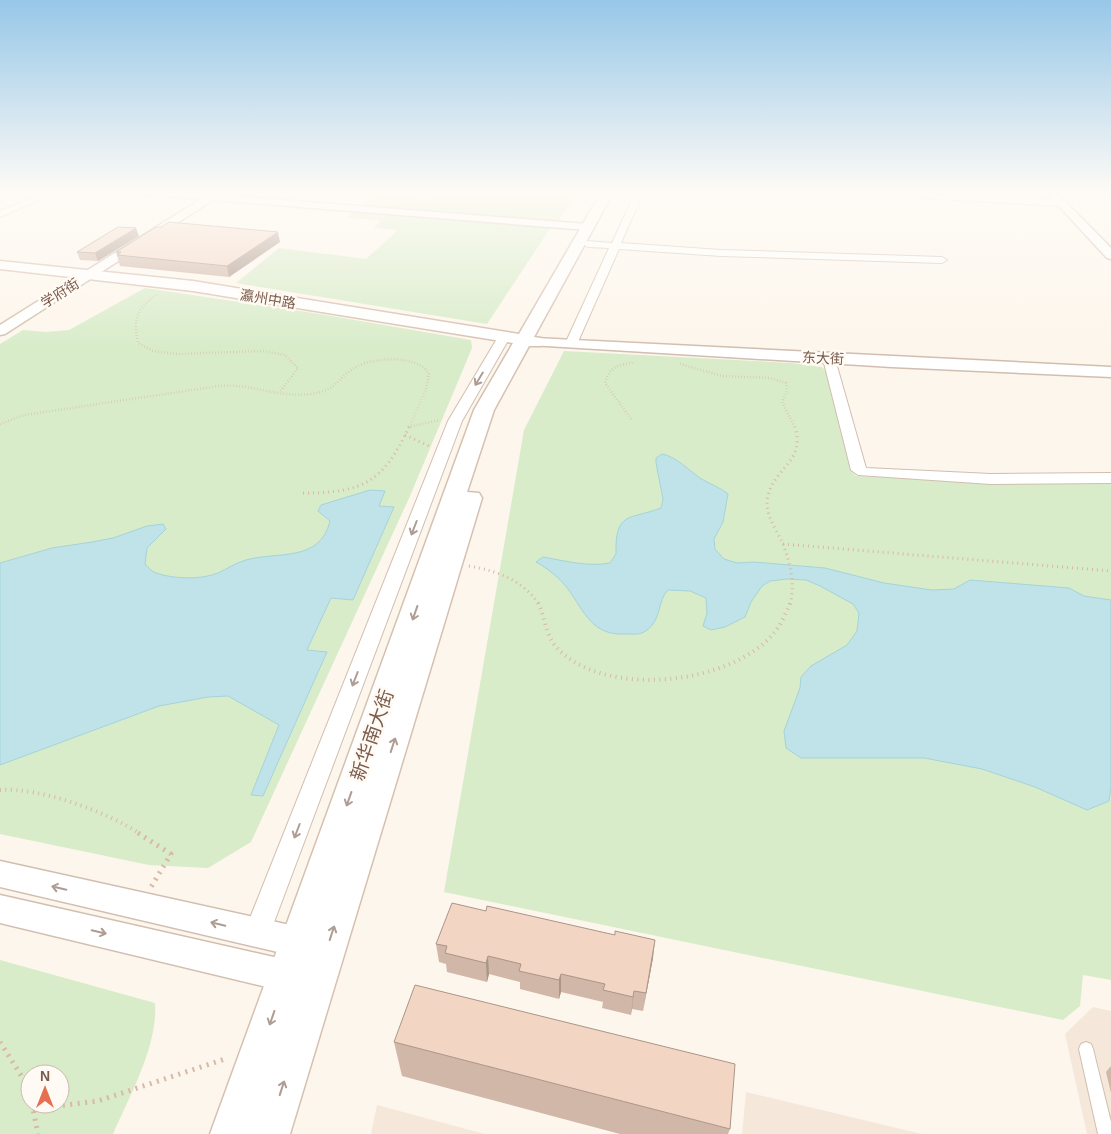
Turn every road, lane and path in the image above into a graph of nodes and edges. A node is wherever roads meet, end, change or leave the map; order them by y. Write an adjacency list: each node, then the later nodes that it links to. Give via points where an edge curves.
1 (139, 244): 9 (street, 学府街)
2 (577, 244): 12 (main road)
3 (588, 244): 5 (street); 12 (main road)
4 (1100, 244): 6 (street)
5 (616, 246): 7 (street); 13 (street)
6 (1111, 256)
7 (942, 260)
8 (0, 265): 9 (main road, 瀛州中路)
9 (90, 275): 10 (main road, 瀛州中路); 11 (street, 学府街)
10 (174, 284): 12 (main road, 瀛州中路); 18 (path, via 152,298 136,316 135,337 140,345 166,354 248,350 281,354 298,368)
11 (0, 331)
12 (521, 340): 13 (street, 东大街); 19 (street, one-way to 19); 28 (main road, 新华南大街); 35 (main road, 新华南大街, one-way to 35, via 481,419)
13 (572, 344): 14 (street, 东大街)
14 (829, 359): 17 (street, 东大街); 25 (street, via 859,470 863,472 991,479)
15 (637, 361): 20 (path, via 615,367 608,372 605,383)
16 (675, 363): 27 (path, via 722,376 770,378 786,383 787,391 782,402 797,436 797,448 767,496 772,526)
17 (1111, 372)
18 (279, 393): 21 (path, via 251,387 217,386 24,415); 22 (path, via 301,396 326,392 343,381 359,364 399,360 416,362 426,368 429,375)
19 (458, 416): 22 (path); 24 (street)
20 (631, 419)
21 (0, 424)
22 (408, 427): 23 (path)
23 (405, 435): 24 (path); 26 (path, via 396,454 370,481 350,489)
24 (442, 453): 34 (street, one-way to 34)
25 (1111, 478)
26 (303, 494)
27 (783, 544): 28 (path, via 793,588 792,603 772,635 745,655 713,669 685,678 657,681 616,676 572,660 549,636 539,605 522,583 479,568); 29 (path)
28 (450, 564): 45 (main road, 新华南大街, one-way to 28)
29 (1111, 571)
30 (0, 790): 32 (path, via 35,793 94,810 136,831 171,854)
31 (0, 874): 32 (street, one-way to 31)
32 (139, 906): 34 (street, one-way to 32)
33 (0, 909): 36 (street, one-way to 36)
34 (258, 933): 35 (street)
35 (300, 942): 36 (main road, 新华南大街)
36 (287, 976): 38 (main road, 新华南大街, one-way to 38)
37 (0, 1042): 40 (path)
38 (263, 1046): 41 (path, via 98,1101); 44 (main road, 新华南大街)
39 (1086, 1049): 46 (lane)
40 (20, 1074)
41 (70, 1103)
42 (34, 1114): 43 (path)
43 (38, 1134)
44 (232, 1134)
45 (268, 1134)
46 (1106, 1134)

